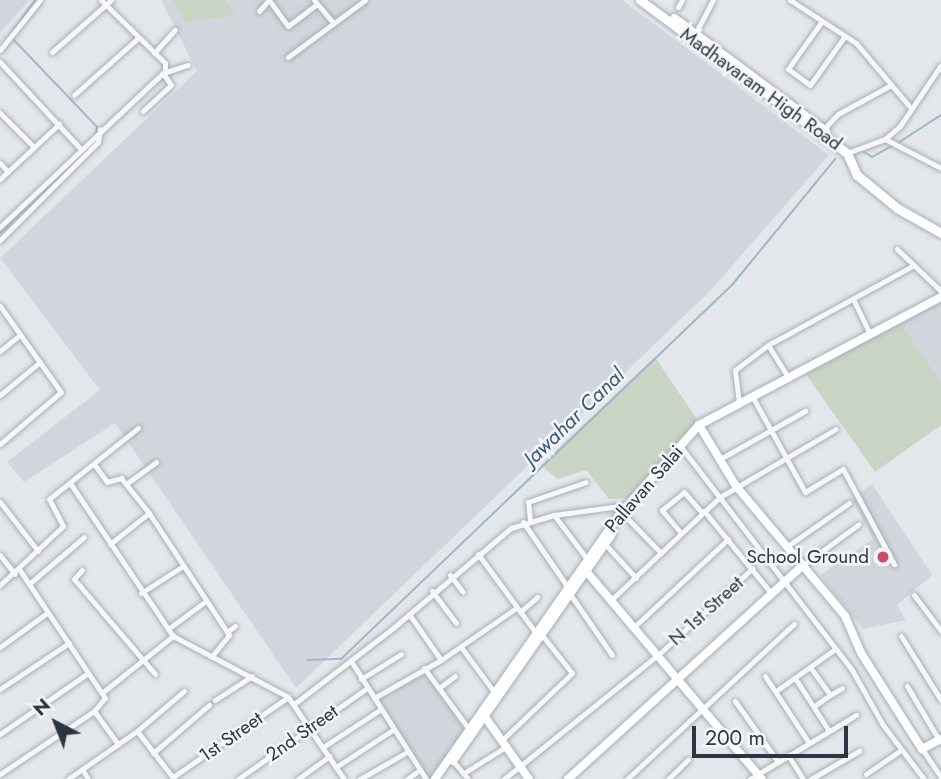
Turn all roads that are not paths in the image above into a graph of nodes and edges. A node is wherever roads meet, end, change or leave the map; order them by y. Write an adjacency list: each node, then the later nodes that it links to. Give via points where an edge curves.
1 (40, 0): 18 (street)
2 (365, 0): 13 (street)
3 (640, 0): 15 (main road, Madhavaram High Road)
4 (649, 0): 15 (main road)
5 (682, 0): 10 (street)
6 (713, 0): 15 (street)
7 (790, 0): 12 (street)
8 (106, 2): 17 (street); 19 (street)
9 (316, 2): 11 (street, via 288,26 269,0); 13 (street)
10 (678, 7)
11 (259, 11)
12 (821, 21): 16 (street); 16 (street, via 788,69 810,85)
13 (333, 23): 21 (street)
14 (175, 30): 20 (street)
15 (693, 36): 32 (main road)
16 (845, 36): 26 (street)
17 (138, 38): 20 (street); 27 (street)
18 (0, 50)
19 (52, 52)
20 (154, 53): 25 (street, via 165,64)
21 (288, 57)
22 (0, 62): 31 (street)
23 (188, 65): 25 (street)
24 (941, 65): 28 (street)
25 (164, 72): 29 (street, via 171,85); 33 (street)
26 (891, 85): 28 (street); 32 (street, via 838,114)
27 (74, 95)
28 (909, 106): 34 (street, via 900,126)
29 (143, 111)
30 (0, 113): 35 (street)
31 (60, 124): 35 (street); 36 (street)
32 (822, 131): 37 (main road, Madhavaram High Road)
33 (97, 132): 36 (street); 43 (street, via 98,142)
34 (885, 139): 37 (street); 39 (street)
35 (34, 148): 40 (street)
36 (80, 148): 43 (street)
37 (847, 153): 44 (main road, Madhavaram High Road, via 857,175 897,208)
38 (0, 163): 40 (street)
39 (941, 168)
40 (8, 172): 41 (street)
41 (0, 179)
42 (0, 216): 43 (street)
43 (6, 226): 45 (street)
44 (941, 233)
45 (0, 240)
46 (897, 249): 47 (street)
47 (914, 265): 48 (street); 50 (street)
48 (941, 291)
49 (941, 297): 52 (street, Pallavan Salai)
50 (854, 301): 52 (street); 54 (street)
51 (0, 307): 53 (street)
52 (870, 334): 57 (street, Pallavan Salai)
53 (20, 335): 55 (street); 56 (street)
54 (768, 345): 57 (street); 60 (street, via 735,370)
55 (0, 351)
56 (40, 362): 58 (street); 66 (street, via 61,392)
57 (788, 377): 59 (street, Pallavan Salai)
58 (0, 395)
59 (752, 397): 60 (street, Pallavan Salai); 65 (street)
60 (738, 403): 62 (street, Pallavan Salai)
61 (806, 411): 65 (street)
62 (699, 425): 67 (street, Pallavan Salai); 69 (street)
63 (138, 428): 71 (street)
64 (836, 429): 68 (street)
65 (771, 432): 68 (street); 69 (street)
66 (0, 444)
67 (681, 447): 76 (street); 79 (street, Pallavan Salai)
68 (785, 458): 75 (street); 97 (street, via 805,492 843,469)
69 (719, 460): 75 (street)
70 (156, 462): 74 (street)
71 (94, 464): 73 (street); 74 (street, via 107,482 119,477)
72 (586, 482): 84 (street, via 528,502)
73 (70, 483): 89 (street); 92 (street, via 49,499 63,526)
74 (126, 484): 81 (street)
75 (736, 486): 76 (street); 91 (street)
76 (720, 496): 80 (street); 106 (street)
77 (0, 502): 92 (street)
78 (849, 503): 91 (street)
79 (629, 504): 82 (street); 83 (street); 96 (street, Pallavan Salai)
80 (703, 512): 86 (street); 86 (street, via 684,492 662,510); 88 (street)
81 (149, 513): 89 (street); 99 (street)
82 (554, 515): 84 (street); 96 (street)
83 (625, 516): 90 (street); 93 (street)
84 (527, 521): 94 (street); 109 (street)
85 (859, 524): 98 (street)
86 (681, 533): 93 (street)
87 (84, 537): 107 (street)
88 (729, 539): 100 (street); 124 (street)
89 (110, 544): 112 (street)
90 (605, 544): 102 (street); 105 (street)
91 (786, 547): 98 (street)
92 (38, 551): 103 (street)
93 (661, 553): 105 (street)
94 (478, 554): 104 (street); 118 (street)
95 (0, 555): 103 (street)
96 (587, 559): 109 (street, Pallavan Salai)
97 (894, 564)
98 (803, 565): 106 (street); 188 (street, via 845,616 861,653)
99 (183, 566): 112 (street); 117 (street)
100 (753, 568): 113 (street); 136 (street, N 1st Street)
101 (82, 570): 140 (street, via 74,579)
102 (586, 571): 109 (street); 116 (street)
103 (17, 572): 107 (street); 108 (street)
104 (450, 575): 110 (street); 111 (street)
105 (636, 578): 116 (street)
106 (786, 582): 113 (street); 134 (street)
107 (29, 584): 119 (street)
108 (0, 585)
109 (569, 590): 128 (street, Pallavan Salai); 137 (street)
110 (432, 591): 120 (street); 121 (street)
111 (463, 592)
112 (141, 593): 125 (street)
113 (772, 594): 151 (street)
114 (914, 595): 126 (street)
115 (537, 597): 118 (street)
116 (611, 600): 124 (street)
117 (206, 601): 125 (street); 127 (street)
118 (518, 610): 128 (street); 133 (street)
119 (47, 613): 131 (street); 132 (street)
120 (409, 614): 139 (street); 141 (street)
121 (456, 623)
122 (794, 624): 171 (street)
123 (235, 626): 127 (street)
124 (634, 627): 136 (street)
125 (168, 629): 129 (street)
126 (941, 631)
127 (227, 632): 138 (street, via 229,639)
128 (539, 634): 159 (street, Pallavan Salai); 174 (street); 182 (street, via 572,673)
129 (173, 636): 138 (street); 140 (street)
130 (901, 636): 166 (street)
131 (69, 643): 144 (street); 156 (street)
132 (0, 647)
133 (461, 647): 139 (street); 159 (street)
134 (835, 649): 142 (street); 186 (street)
135 (401, 654): 150 (street)
136 (659, 654): 151 (street); 198 (street, N 1st Street)
137 (612, 655)
138 (211, 657): 146 (street)
139 (441, 660): 143 (street)
140 (143, 661): 145 (street); 160 (street)
141 (351, 661): 150 (street); 167 (street)
142 (810, 667): 149 (street); 161 (street)
143 (424, 668): 154 (street); 163 (street)
144 (88, 673): 160 (street); 180 (street)
145 (155, 674)
146 (252, 676): 162 (street); 164 (street)
147 (455, 676): 154 (street)
148 (765, 676): 158 (street)
149 (795, 678): 158 (street); 169 (street)
150 (361, 679): 153 (street)
151 (680, 679): 171 (street); 205 (street)
152 (907, 686): 181 (street)
153 (367, 688): 163 (street); 175 (street, 2nd Street)
154 (439, 688): 176 (street)
155 (842, 688): 161 (street)
156 (0, 689)
157 (184, 691): 178 (street)
158 (776, 691): 183 (street)
159 (494, 692): 176 (street, Pallavan Salai)
160 (104, 695): 172 (street)
161 (830, 695): 169 (street)
162 (288, 698): 167 (street); 207 (street, 1st Street)
163 (374, 698): 170 (street)
164 (215, 700)
165 (735, 701): 196 (street)
166 (941, 701)
167 (294, 704): 175 (street)
168 (209, 705): 190 (street)
169 (814, 706): 179 (street)
170 (381, 709): 177 (street); 185 (street)
171 (706, 709): 204 (street); 219 (street)
172 (94, 711): 184 (street); 201 (street)
173 (856, 715): 179 (street)
174 (485, 717): 182 (street); 194 (street)
175 (309, 727): 185 (street); 210 (street, 2nd Street)
176 (468, 728): 216 (street, Pallavan Salai)
177 (394, 729): 189 (street); 197 (street)
178 (137, 731): 184 (street); 190 (street)
179 (829, 732): 183 (street)
180 (0, 734)
181 (940, 739): 188 (street)
182 (504, 743): 198 (street); 203 (street)
183 (809, 743): 191 (street)
184 (118, 744): 199 (street)
185 (323, 747): 192 (street)
186 (901, 750): 195 (street); 202 (street)
187 (859, 751): 223 (street)
188 (923, 751): 195 (street); 206 (street)
189 (407, 752): 200 (street); 213 (street)
190 (153, 753): 207 (street)
191 (789, 755): 196 (street); 222 (street)
192 (330, 756): 197 (street); 211 (street)
193 (688, 760): 220 (street)
194 (453, 761): 203 (street); 216 (street)
195 (910, 761): 224 (street)
196 (778, 762): 204 (street)
197 (336, 766): 212 (street)
198 (521, 768): 217 (street, N 1st Street); 218 (street)
199 (82, 769): 208 (street); 209 (street)
200 (420, 770): 214 (street); 215 (street)
201 (0, 774)
202 (866, 774)
203 (466, 776)
204 (760, 776): 221 (street)
205 (574, 777)
206 (941, 777)
207 (174, 778)
208 (68, 779)
209 (88, 779)
210 (238, 779)
211 (298, 779)
212 (344, 779)
213 (360, 779)
214 (407, 779)
215 (426, 779)
216 (438, 779)
217 (504, 779)
218 (528, 779)
219 (627, 779)
220 (668, 779)
221 (750, 779)
222 (803, 779)
223 (811, 779)
224 (924, 779)

